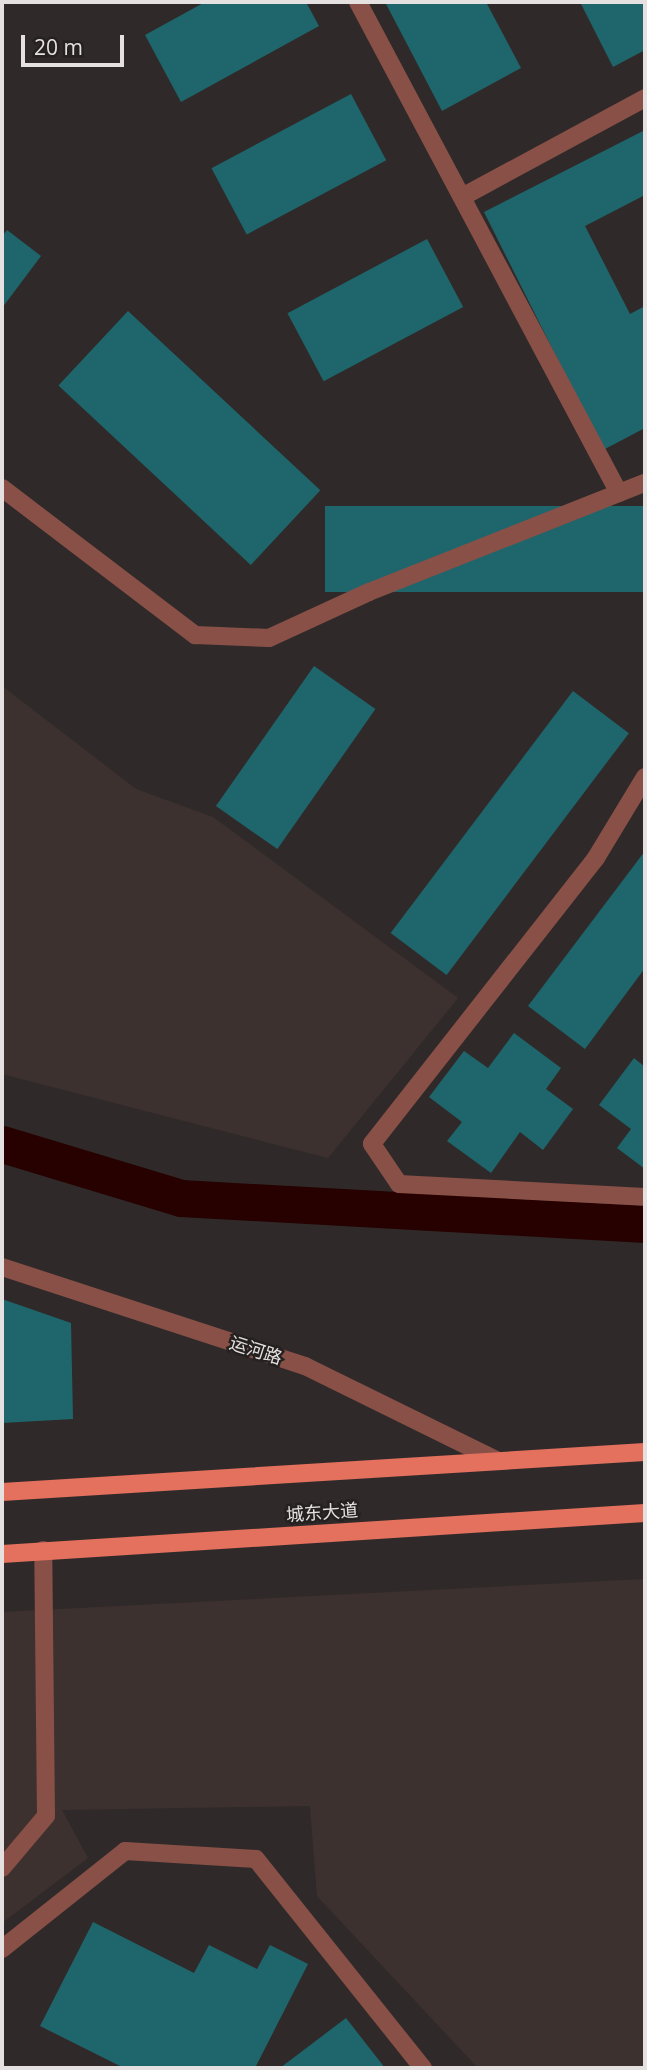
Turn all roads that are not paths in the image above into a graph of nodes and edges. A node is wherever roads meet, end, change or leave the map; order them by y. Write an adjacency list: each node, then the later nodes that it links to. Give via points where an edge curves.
1 (358, 2): 3 (street)
2 (645, 98): 3 (street)
3 (462, 197): 6 (street)
4 (645, 483): 6 (street)
5 (2, 488): 6 (street, via 195,635 269,638 369,592)
6 (619, 493)
7 (645, 777): 8 (street, via 596,858 372,1144 399,1184)
8 (645, 1197)
9 (2, 1267): 11 (street, 运河路, via 305,1366)
10 (645, 1452): 11 (main road)
11 (498, 1461): 12 (main road)
12 (2, 1492)
13 (645, 1513): 14 (main road, 城东大道)
14 (43, 1550): 15 (main road, 城东大道); 16 (street, via 46,1816)
15 (2, 1554)
16 (2, 1868)
17 (2, 1949): 18 (street, via 125,1851 256,1859)
18 (423, 2068)

